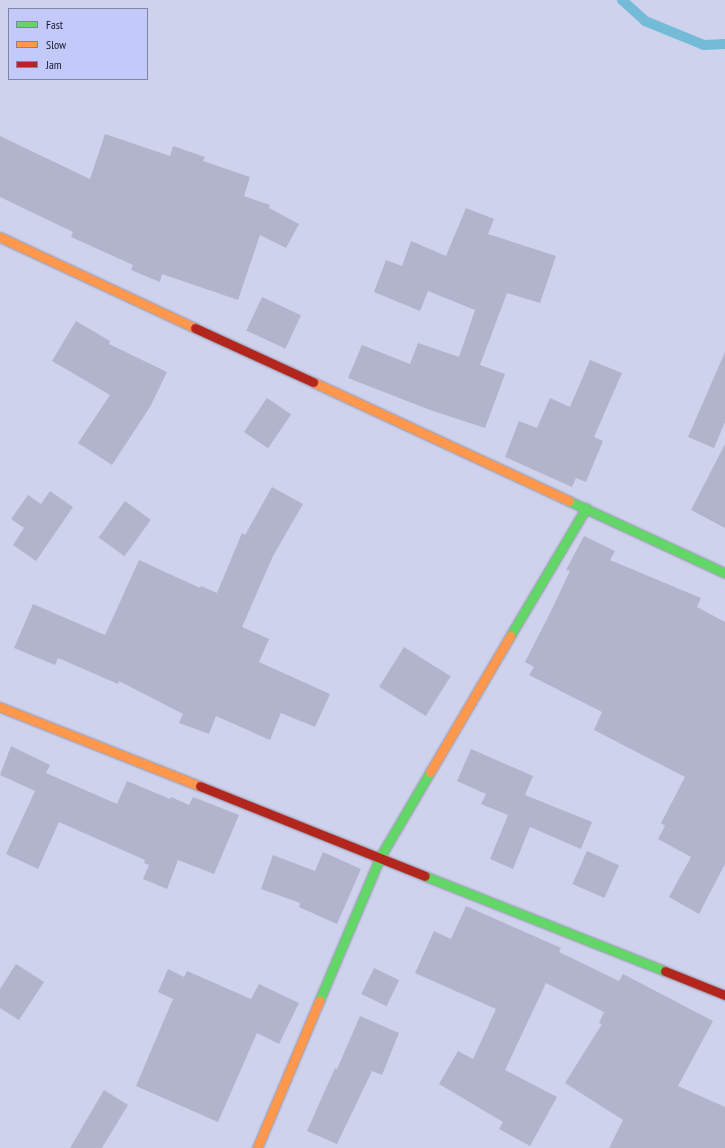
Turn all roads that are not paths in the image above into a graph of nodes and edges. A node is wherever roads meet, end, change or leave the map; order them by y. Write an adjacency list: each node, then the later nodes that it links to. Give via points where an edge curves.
1 (0, 237): 2 (street)
2 (586, 508): 3 (street); 5 (street)
3 (725, 573)
4 (0, 707): 5 (street)
5 (380, 857): 6 (street); 7 (street)
6 (725, 995)
7 (257, 1148)

